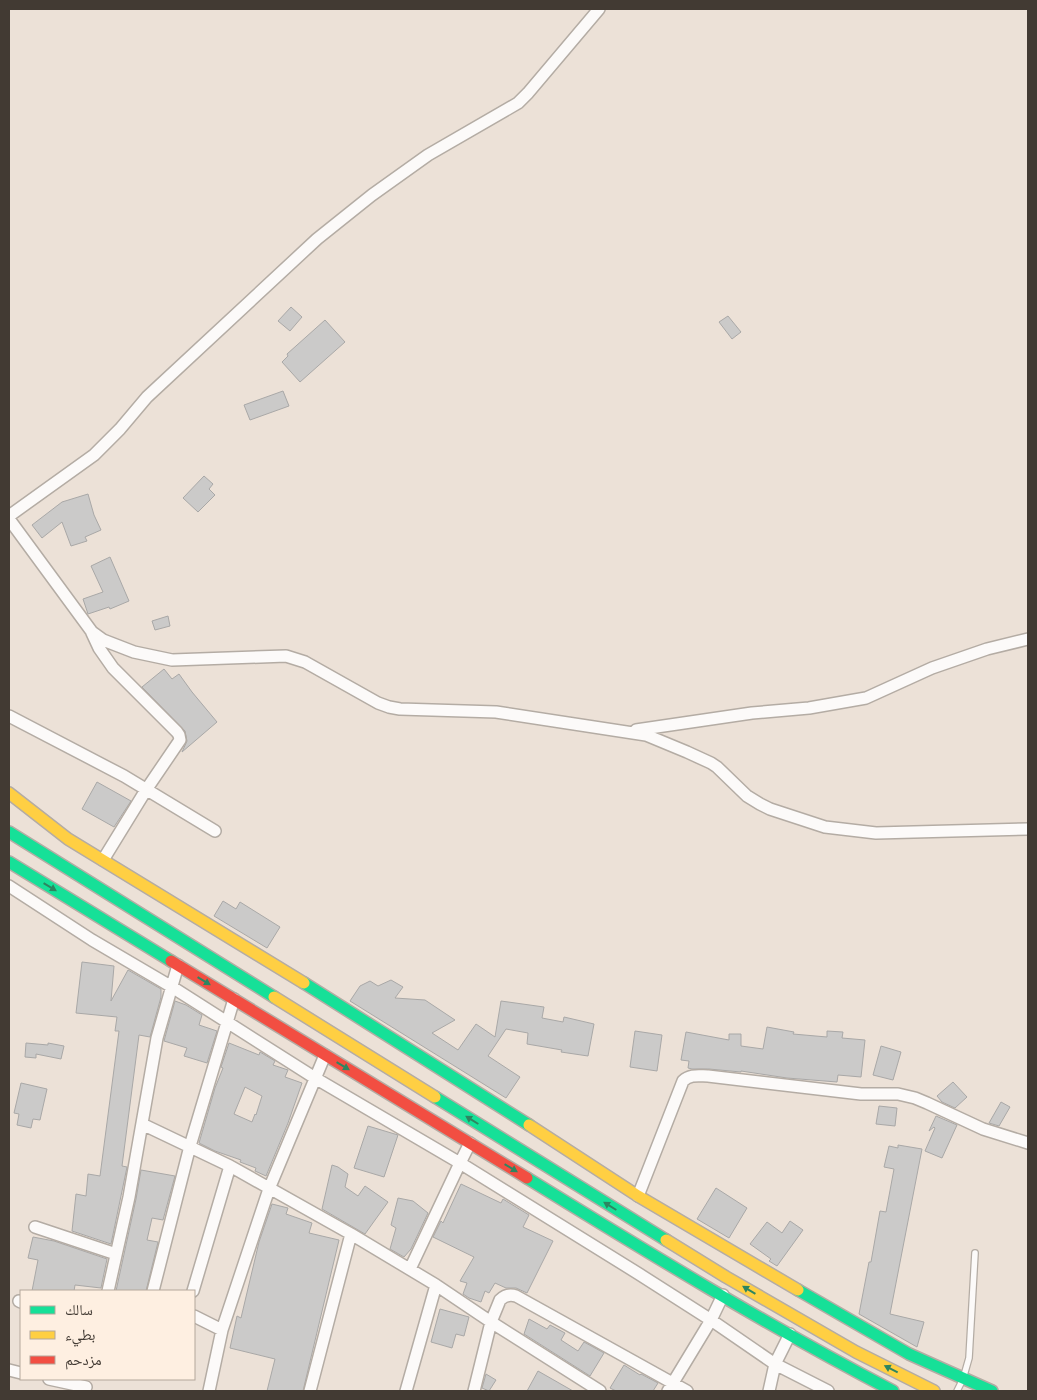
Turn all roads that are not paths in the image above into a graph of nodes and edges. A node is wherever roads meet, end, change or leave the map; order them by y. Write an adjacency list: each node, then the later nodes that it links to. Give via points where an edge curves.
1 (598, 9): 2 (street, via 518,103 428,156 317,239 147,397 94,455)
2 (9, 517): 3 (street)
3 (92, 632): 6 (street, via 134,652 172,660 286,656 304,662 388,707 496,712); 7 (street, via 113,668 179,734 180,740)
4 (1028, 639): 6 (street, via 932,668 866,698)
5 (9, 716): 7 (street)
6 (627, 732): 9 (street, via 654,738 711,763 760,804 825,827 876,833)
7 (146, 790): 10 (street); 12 (street)
8 (9, 793): 12 (main road, via 68,839)
9 (1028, 829)
10 (214, 831)
11 (9, 832): 58 (main road, one-way to 11, via 856,1352 710,1267)
12 (103, 860): 28 (main road, via 525,1122)
13 (9, 862): 15 (main road, one-way to 15)
14 (9, 886): 16 (street)
15 (178, 965): 16 (street); 17 (main road, one-way to 17)
16 (172, 987): 18 (street); 21 (street, via 157,1038)
17 (234, 999): 18 (street); 19 (main road)
18 (227, 1023): 20 (street); 24 (street)
19 (325, 1055): 20 (street); 22 (main road, one-way to 22)
20 (315, 1078): 25 (street); 27 (street)
21 (142, 1124): 24 (street); 32 (street)
22 (470, 1143): 25 (street); 38 (main road, one-way to 38)
23 (1028, 1143): 28 (street, via 983,1129 927,1102 898,1094 861,1094 693,1076 683,1081)
24 (190, 1146): 26 (street); 36 (street)
25 (460, 1163): 33 (street); 40 (street)
26 (230, 1166): 27 (street); 37 (street)
27 (269, 1189): 30 (street); 42 (street)
28 (638, 1196): 45 (main road, via 909,1354)
29 (35, 1227): 32 (street)
30 (352, 1234): 33 (street); 50 (street)
31 (974, 1253): 45 (lane, via 969,1358)
32 (116, 1254): 35 (street)
33 (410, 1269): 34 (street)
34 (436, 1285): 41 (street); 51 (street)
35 (108, 1290)
36 (153, 1290)
37 (193, 1290)
38 (723, 1296): 40 (street); 43 (main road)
39 (195, 1316): 42 (street)
40 (710, 1320): 44 (street); 48 (street)
41 (491, 1322): 48 (street, via 500,1300 513,1295); 52 (street); 53 (street)
42 (222, 1330): 49 (street)
43 (790, 1334): 44 (street); 57 (main road)
44 (775, 1364): 55 (street); 56 (street)
45 (963, 1379): 59 (lane); 60 (main road)
46 (53, 1380): 47 (street)
47 (86, 1386)
48 (670, 1387): 54 (street)
49 (208, 1391)
50 (310, 1391)
51 (406, 1391)
52 (474, 1391)
53 (600, 1391)
54 (687, 1391)
55 (769, 1391)
56 (828, 1391)
57 (893, 1391)
58 (934, 1391)
59 (957, 1391)
60 (991, 1391)

